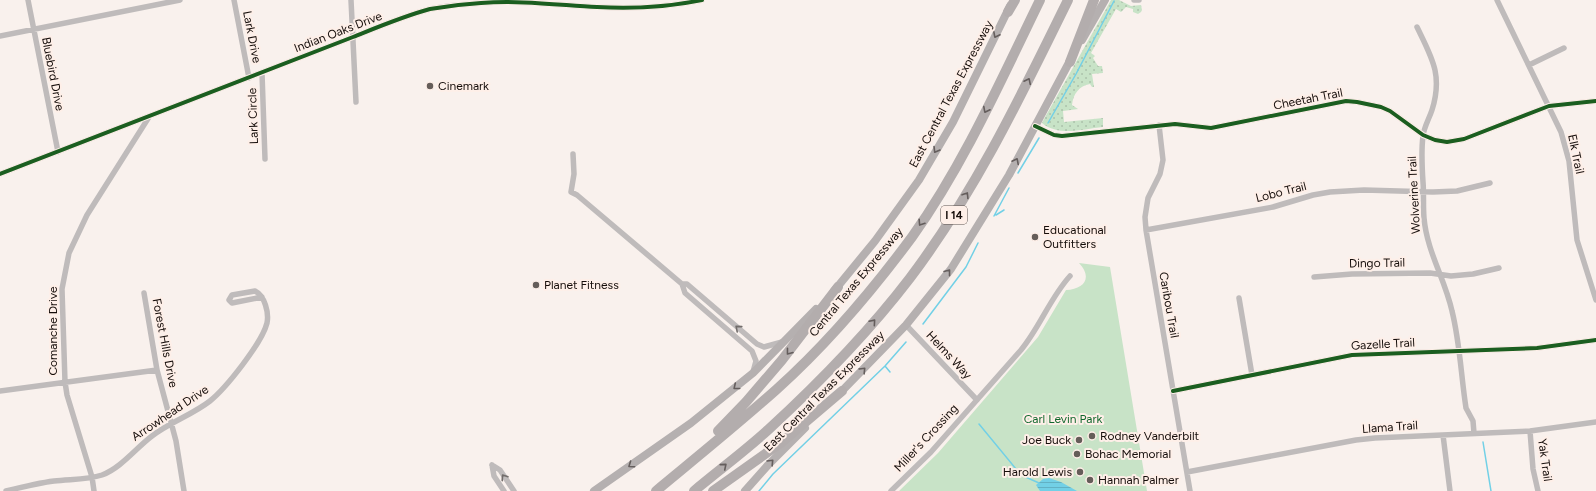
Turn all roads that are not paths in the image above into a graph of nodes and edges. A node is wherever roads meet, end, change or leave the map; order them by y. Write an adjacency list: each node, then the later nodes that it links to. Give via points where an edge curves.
1 (28, 0): 17 (street, Bluebird Drive)
2 (180, 0): 17 (street)
3 (234, 0): 24 (street, Lark Drive)
4 (351, 0): 19 (street)
5 (702, 0): 14 (street, Indian Oaks Drive, via 636,7)
6 (1014, 0): 15 (highway)
7 (1040, 0): 75 (highway, Central Texas Expressway / I 14, one-way to 75, via 962,156 912,236 885,272 844,321 778,388)
8 (1068, 0): 76 (highway, I 14, one-way to 8, via 768,430 814,386 853,346 909,279 956,212 988,158)
9 (1094, 0): 21 (highway)
10 (1105, 0): 21 (main road, East Central Texas Expressway)
11 (1134, 0): 12 (street)
12 (1138, 0)
13 (1497, 0): 22 (street, Elk Trail)
14 (539, 2): 19 (street, Indian Oaks Drive, via 483,2 449,6 412,14)
15 (1008, 12): 44 (main road, East Central Texas Expressway, one-way to 44, via 953,122 919,180)
16 (1417, 27): 31 (street, Wolverine Trail, via 1434,63 1437,78 1437,92)
17 (33, 30): 18 (street); 32 (street, Bluebird Drive)
18 (0, 36)
19 (353, 37): 23 (street, Indian Oaks Drive); 26 (street)
20 (1564, 48): 22 (street)
21 (1070, 62): 30 (main road, East Central Texas Expressway)
22 (1529, 65): 27 (street, Elk Trail)
23 (262, 73): 24 (street, Indian Oaks Drive); 34 (street, Lark Circle)
24 (249, 78): 28 (street, Indian Oaks Drive)
25 (1596, 101): 27 (street, Cheetah Trail)
26 (356, 102)
27 (1549, 106): 31 (street, Cheetah Trail, via 1464,139 1447,142); 48 (street, Elk Trail, via 1567,149 1577,240)
28 (149, 117): 32 (street, Indian Oaks Drive); 56 (street, Comanche Drive, via 87,215 69,253 62,289)
29 (1159, 125): 30 (street, Cheetah Trail, via 1062,136); 31 (street, Cheetah Trail, via 1180,124 1212,128 1346,101 1390,110); 38 (street, Caribou Trail, via 1162,164 1148,198)
30 (1035, 126): 49 (main road, East Central Texas Expressway, one-way to 30, via 951,269 1007,178)
31 (1423, 135): 37 (street, Wolverine Trail)
32 (58, 152): 35 (street, Indian Oaks Drive)
33 (573, 154): 43 (street, via 574,174 571,192)
34 (265, 159)
35 (0, 174)
36 (1490, 183): 37 (street, Lobo Trail, via 1457,191)
37 (1424, 192): 38 (street, Lobo Trail, via 1330,192 1273,207); 40 (street, Wolverine Trail, via 1427,238)
38 (1146, 230): 59 (street, Caribou Trail)
39 (1499, 268): 40 (street, Dingo Trail, via 1473,274)
40 (1439, 274): 42 (street, Dingo Trail, via 1352,274); 52 (street, Wolverine Trail, via 1453,312)
41 (1070, 276): 60 (street, Miller's Crossing, via 1062,284 1030,338)
42 (1314, 277)
43 (682, 284): 51 (street, one-way to 43, via 764,347 757,344 687,284); 54 (street, via 685,293 752,351 756,361)
44 (838, 287): 51 (main road, East Central Texas Expressway); 74 (highway, one-way to 74, via 782,360 725,425)
45 (144, 293): 53 (street, Forest Hills Drive)
46 (262, 297): 46 (street, via 255,291 232,295 229,300 232,303); 62 (street, Arrowhead Drive, via 267,323 240,368 213,398)
47 (1239, 298): 55 (street)
48 (1596, 300)
49 (906, 325): 58 (main road, East Central Texas Expressway, one-way to 49); 60 (street, Helms Way)
50 (1596, 340): 52 (street, Gazelle Trail, via 1537,348)
51 (784, 342): 54 (main road, East Central Texas Expressway)
52 (1459, 351): 55 (street, Gazelle Trail, via 1352,355); 64 (street, Wolverine Trail, via 1466,408 1473,421)
53 (157, 370): 56 (street); 62 (street, Forest Hills Drive)
54 (753, 373): 73 (main road, East Central Texas Expressway, one-way to 73, via 691,424)
55 (1252, 375): 59 (street, Gazelle Trail)
56 (65, 382): 57 (street); 67 (street, Comanche Drive)
57 (0, 391)
58 (842, 391): 77 (highway, via 782,442); 78 (main road, East Central Texas Expressway, one-way to 58)
59 (1173, 391): 66 (street, Caribou Trail)
60 (977, 400): 79 (street, Miller's Crossing, via 931,452)
61 (1596, 422): 63 (street, Llama Trail)
62 (172, 424): 67 (street, Arrowhead Drive, via 154,434 113,469 103,475); 70 (street, Forest Hills Drive)
63 (1530, 431): 64 (street, Llama Trail); 82 (street, Yak Trail, via 1533,469)
64 (1474, 433): 65 (street, Llama Trail)
65 (1443, 435): 66 (street, Llama Trail, via 1356,440); 81 (street)
66 (1187, 472): 80 (street, Caribou Trail)
67 (92, 477): 68 (street, Arrowhead Drive, via 54,481); 69 (street, Comanche Drive)
68 (6, 491)
69 (94, 491)
70 (184, 491)
71 (504, 491): 72 (street, one-way to 71, via 500,470 492,465 494,476)
72 (514, 491)
73 (594, 491)
74 (649, 491)
75 (656, 491)
76 (694, 491)
77 (713, 491)
78 (745, 491)
79 (891, 491)
80 (1190, 491)
81 (1450, 491)
82 (1538, 491)

